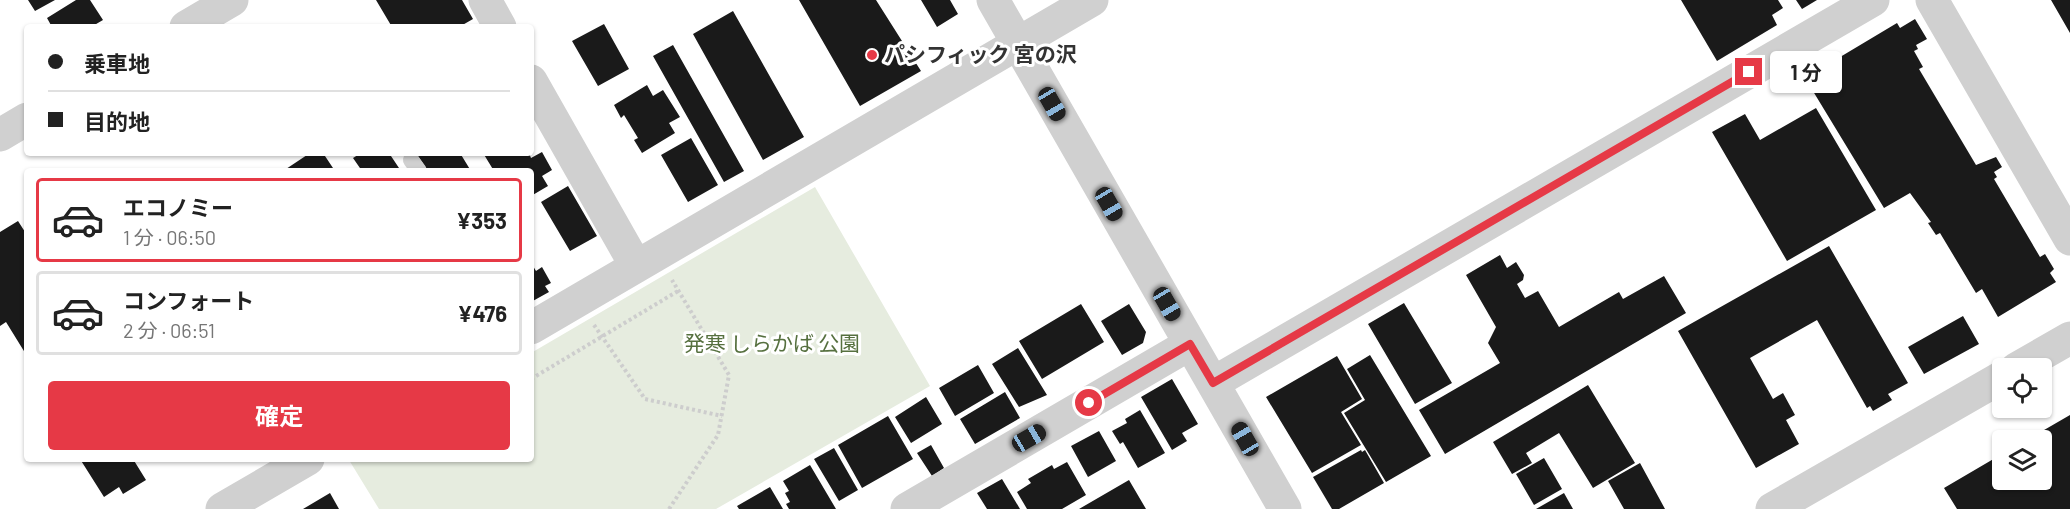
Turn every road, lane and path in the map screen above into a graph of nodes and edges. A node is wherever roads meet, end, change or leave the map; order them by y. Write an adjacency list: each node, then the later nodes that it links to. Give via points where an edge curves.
1 (232, 0): 7 (street)
2 (485, 0): 8 (street)
3 (993, 0): 9 (street)
4 (1092, 0): 9 (street)
5 (1873, 0): 24 (street)
6 (1932, 0): 13 (street)
7 (191, 24)
8 (498, 24)
9 (1017, 44): 14 (street); 21 (street)
10 (534, 86): 14 (street)
11 (24, 121): 12 (street)
12 (0, 135)
13 (2070, 239)
14 (636, 266): 18 (street)
15 (670, 277): 16 (path)
16 (678, 291): 19 (path); 26 (path, via 729,375)
17 (593, 323): 19 (path)
18 (534, 326)
19 (602, 337): 23 (path); 26 (path, via 645,399)
20 (2070, 338): 22 (street)
21 (1190, 344): 24 (street); 31 (street)
22 (2035, 358)
23 (534, 378)
24 (1213, 383): 28 (street)
25 (1992, 383): 32 (street)
26 (722, 416): 30 (path, via 718,435)
27 (303, 462): 29 (street)
28 (1272, 504)
29 (222, 509)
30 (669, 509)
31 (907, 509)
32 (1772, 509)

